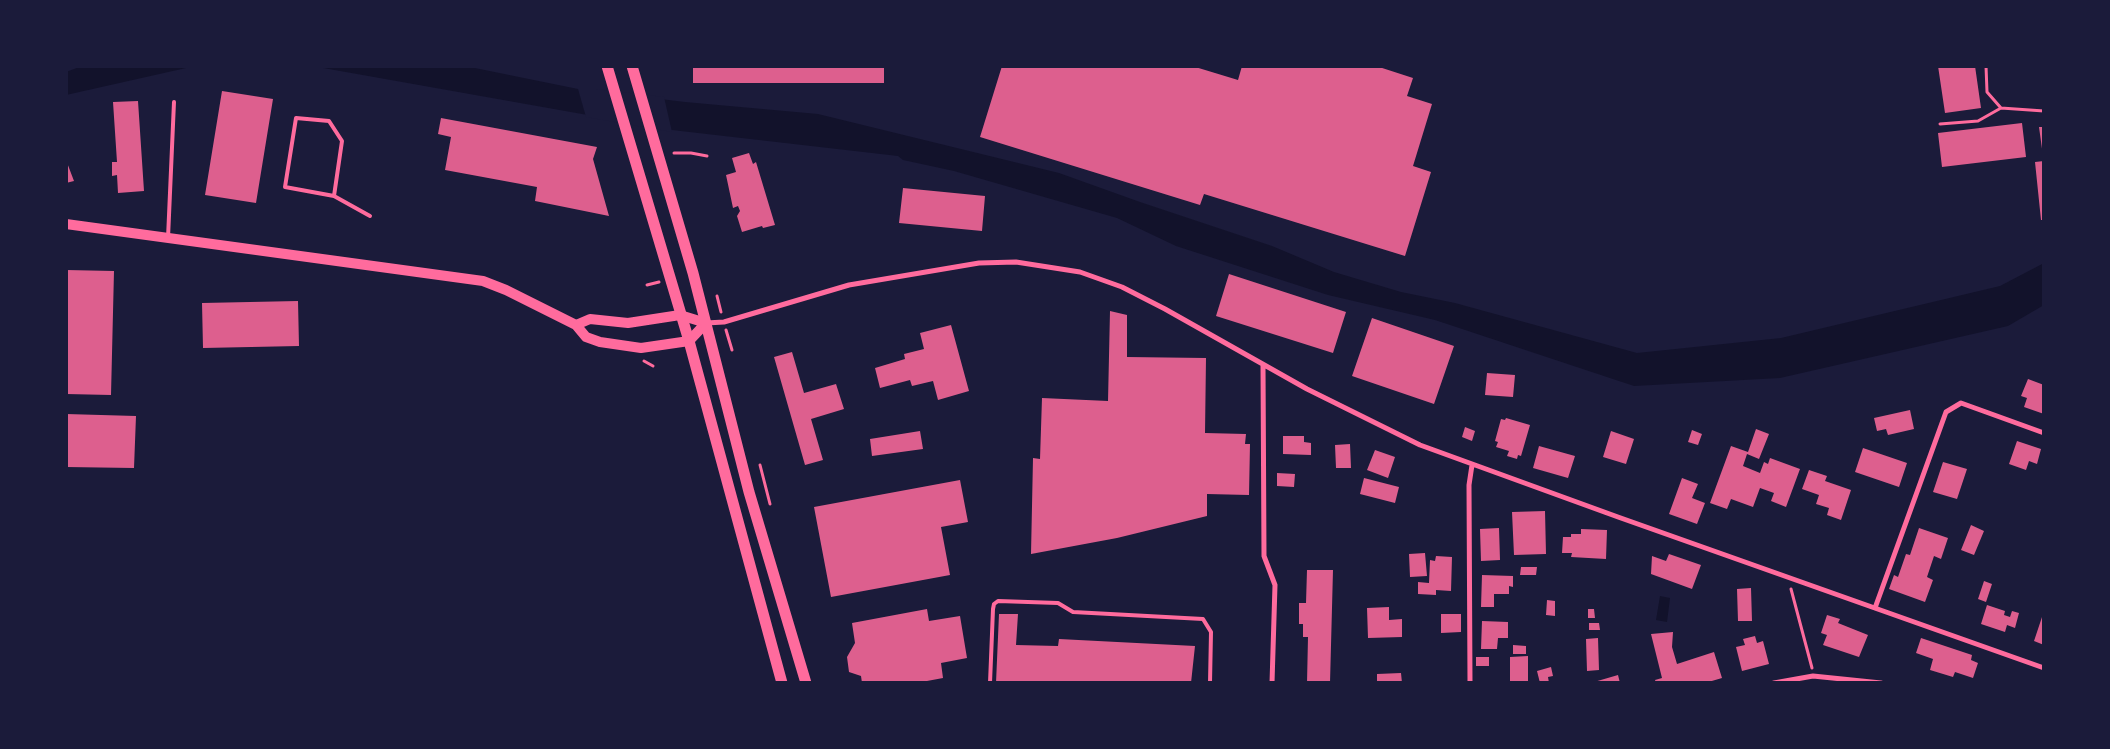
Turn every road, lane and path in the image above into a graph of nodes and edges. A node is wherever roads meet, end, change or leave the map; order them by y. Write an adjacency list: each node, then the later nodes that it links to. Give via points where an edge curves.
1 (607, 66): 14 (main road)
2 (632, 66): 15 (main road)
3 (1986, 66): 5 (path, via 1987,92)
4 (174, 102): 13 (lane)
5 (2000, 108): 6 (path); 7 (path, via 1978,121)
6 (2044, 111)
7 (1940, 124)
8 (674, 153): 9 (path)
9 (707, 156)
10 (334, 196): 10 (lane, via 342,141 329,122 296,118 285,187); 11 (lane)
11 (370, 216)
12 (66, 224): 13 (main road)
13 (168, 238): 16 (main road, via 483,281)
14 (680, 315): 15 (main road); 16 (main road, via 628,323 590,319); 17 (main road)
15 (706, 324): 17 (main road); 18 (street, via 724,322 849,285 979,263 1016,262 1080,272 1122,287); 28 (main road, via 749,492)
16 (576, 325): 17 (main road, via 586,337 600,342 641,348)
17 (689, 341): 27 (main road)
18 (1263, 365): 21 (street, via 1420,445); 31 (street, via 1264,556 1275,585)
19 (2044, 433): 24 (street, via 1961,403 1946,412)
20 (760, 465): 22 (path)
21 (1472, 465): 23 (street); 32 (street, via 1469,486)
22 (770, 504)
23 (1791, 579): 24 (street); 26 (path, via 1794,605)
24 (1875, 608): 25 (street)
25 (2044, 668)
26 (1813, 676): 33 (street); 34 (street)
27 (782, 683)
28 (806, 683)
29 (990, 683): 30 (lane, via 993,609 998,601 1058,603 1073,612 1203,620 1211,632)
30 (1210, 683)
31 (1272, 683)
32 (1470, 683)
33 (1774, 683)
34 (1881, 683)

